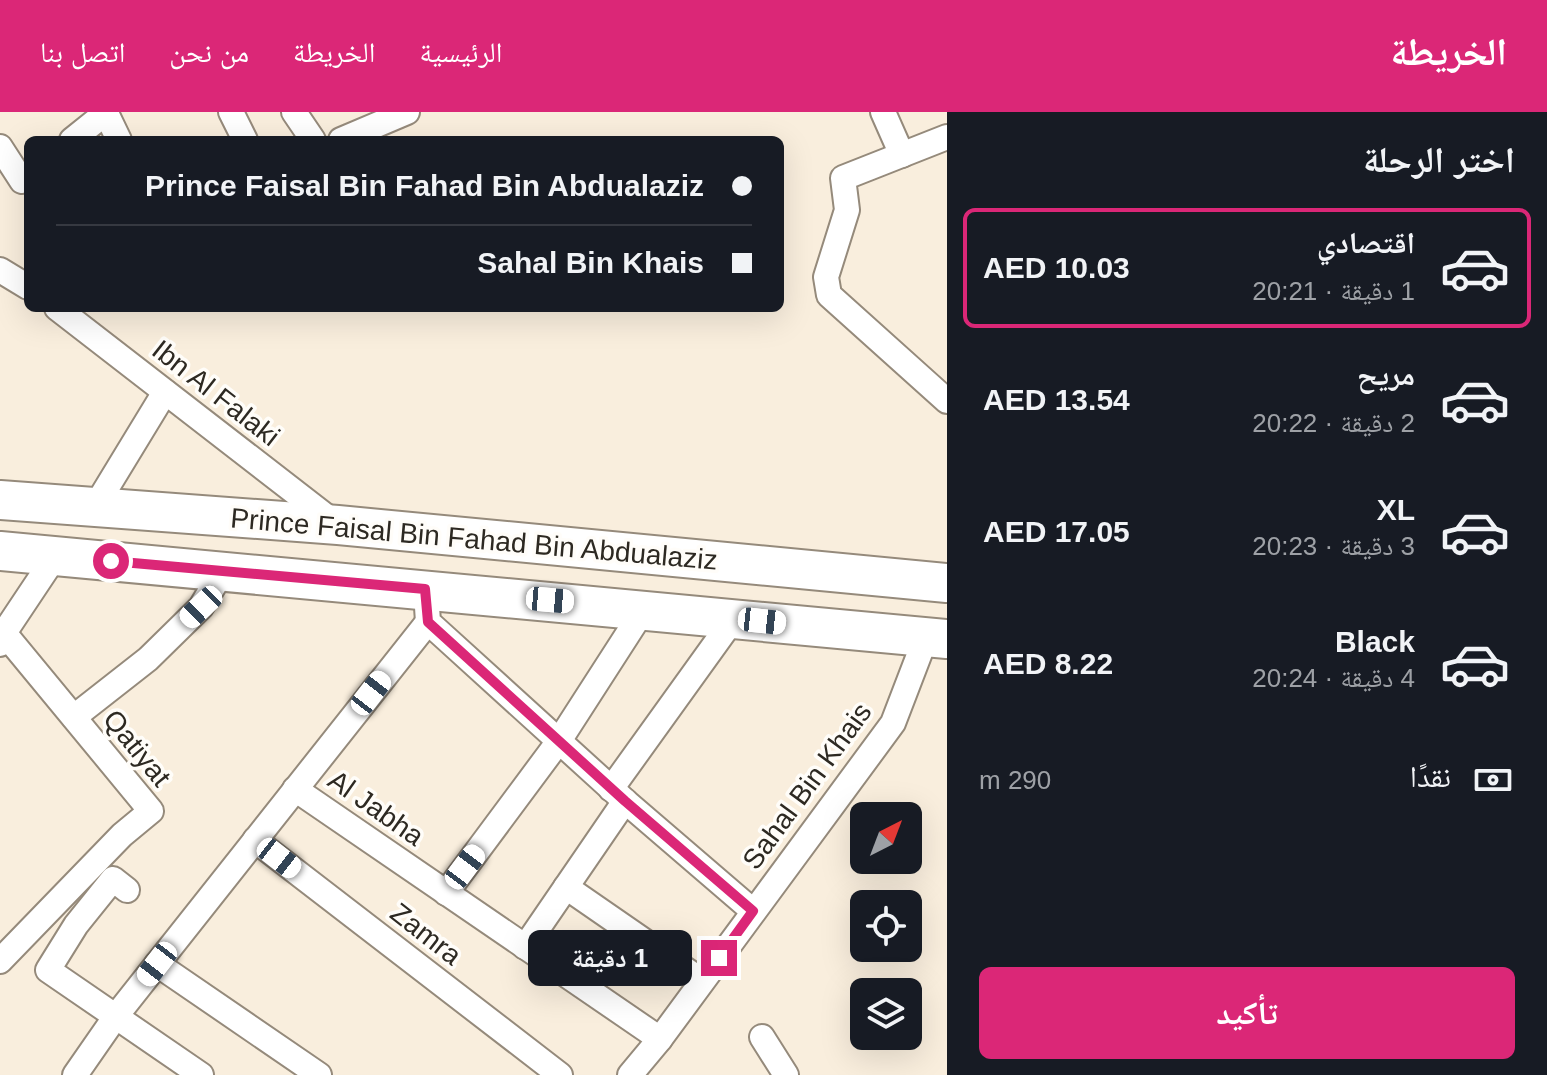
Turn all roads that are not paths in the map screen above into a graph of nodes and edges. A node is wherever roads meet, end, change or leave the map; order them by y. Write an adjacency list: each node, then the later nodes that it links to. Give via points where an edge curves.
1 (106, 112): 6 (street); 7 (street)
2 (231, 112): 8 (street)
3 (294, 112): 9 (street)
4 (407, 112): 10 (street)
5 (883, 112): 13 (street)
6 (77, 136)
7 (117, 136)
8 (243, 136)
9 (310, 136)
10 (350, 136)
11 (947, 137): 13 (street)
12 (0, 147): 14 (street)
13 (902, 155): 19 (street, via 843,178 847,210 826,277 829,295)
14 (24, 177)
15 (0, 270): 16 (street)
16 (24, 285)
17 (62, 312): 18 (street, Ibn Al Falaki)
18 (165, 392): 21 (street); 22 (street, Ibn Al Falaki)
19 (947, 401)
20 (0, 500): 21 (main road, Prince Faisal Bin Fahad Bin Abdualaziz)
21 (95, 507): 22 (main road, Prince Faisal Bin Fahad Bin Abdualaziz)
22 (338, 525): 26 (main road, Prince Faisal Bin Fahad Bin Abdualaziz)
23 (0, 551): 24 (main road, Prince Faisal Bin Fahad Bin Abdualaziz)
24 (56, 555): 25 (main road, Prince Faisal Bin Fahad Bin Abdualaziz); 30 (street)
25 (222, 572): 27 (main road, Prince Faisal Bin Fahad Bin Abdualaziz); 32 (street, via 190,618)
26 (947, 583)
27 (426, 605): 28 (main road, Prince Faisal Bin Fahad Bin Abdualaziz); 33 (street); 34 (street)
28 (644, 609): 29 (main road, Prince Faisal Bin Fahad Bin Abdualaziz); 33 (street)
29 (734, 618): 31 (main road, Prince Faisal Bin Fahad Bin Abdualaziz); 35 (street)
30 (2, 638): 32 (street, Qatiyat)
31 (936, 638): 40 (street, Sahal Bin Khais, via 893,723)
32 (74, 717): 42 (street, Qatiyat, via 151,811)
33 (559, 741): 35 (street); 39 (street)
34 (295, 789): 36 (street); 39 (street, Al Jabha)
35 (618, 795): 37 (street); 40 (street)
36 (255, 840): 43 (street); 51 (street, Zamra)
37 (566, 887): 41 (street); 44 (street)
38 (127, 890): 45 (street, via 113,879 48,970)
39 (446, 893): 41 (street, Al Jabha)
40 (753, 911): 44 (street, Sahal Bin Khais)
41 (525, 947): 47 (street, Al Jabha)
42 (0, 961)
43 (157, 964): 45 (street); 50 (street)
44 (702, 981): 47 (street, Sahal Bin Khais)
45 (116, 1016): 48 (street); 49 (street)
46 (762, 1037): 53 (street)
47 (660, 1039): 52 (street, Sahal Bin Khais)
48 (75, 1075)
49 (201, 1075)
50 (319, 1075)
51 (560, 1075)
52 (630, 1075)
53 (786, 1075)

